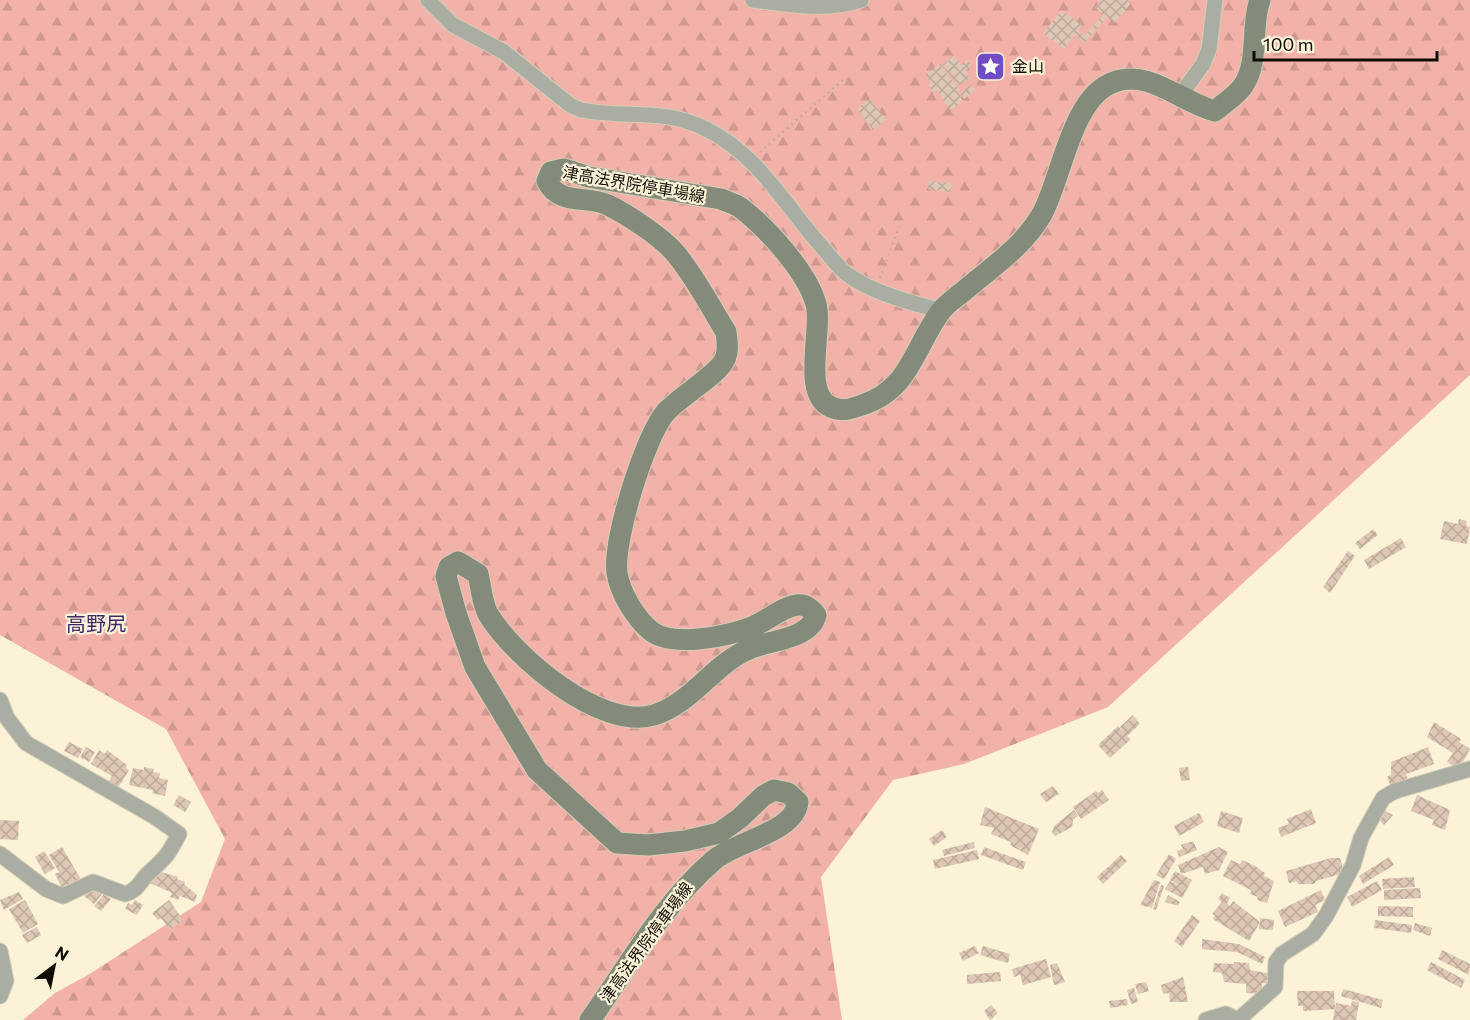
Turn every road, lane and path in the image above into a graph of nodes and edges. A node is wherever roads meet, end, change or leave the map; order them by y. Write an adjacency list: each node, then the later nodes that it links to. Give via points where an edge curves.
1 (428, 0): 8 (street, via 453,25 504,52 570,105 581,110 665,114 705,129)
2 (753, 0): 3 (street, via 795,5 840,5)
3 (861, 0)
4 (1215, 0): 7 (street, via 1209,49)
5 (1260, 0): 7 (main road, 津高法界院停車場線, via 1252,60 1244,86 1215,111)
6 (843, 80): 8 (path)
7 (1179, 97): 11 (main road, 津高法界院停車場線, via 1154,82 1131,77 1111,82 1094,94 1030,232)
8 (752, 159): 10 (street, via 808,232 847,274)
9 (899, 227): 10 (path)
10 (876, 289): 11 (street)
11 (941, 310): 17 (main road, 津高法界院停車場線, via 901,381 875,401 845,411 829,406 816,390 816,306 804,276 740,207 721,199 589,177 564,169 551,172 548,181 560,197 607,205 664,242 726,332 725,359 664,415 638,472 623,522 617,574 637,616 652,632 672,640 705,638 751,627 798,605 809,607 816,615 805,632 745,650 681,701 654,715 625,717 600,710 528,660 502,635 486,611 478,574 458,562 449,567 446,576 475,667 537,770 618,843 648,845 719,833 774,790 788,793 798,802 797,813 788,823 718,857 694,877 674,899)
12 (0, 700): 14 (street, via 26,743 180,834 165,861 148,873 139,887 125,894 93,882 63,896 46,889)
13 (1470, 769): 19 (street, via 1395,790 1383,798 1326,916 1312,934 1282,954 1276,962 1275,987)
14 (0, 854)
15 (0, 951): 16 (street, via 6,981)
16 (0, 996)
17 (590, 1020)
18 (1206, 1020): 19 (street, via 1226,1014)
19 (1238, 1020)

